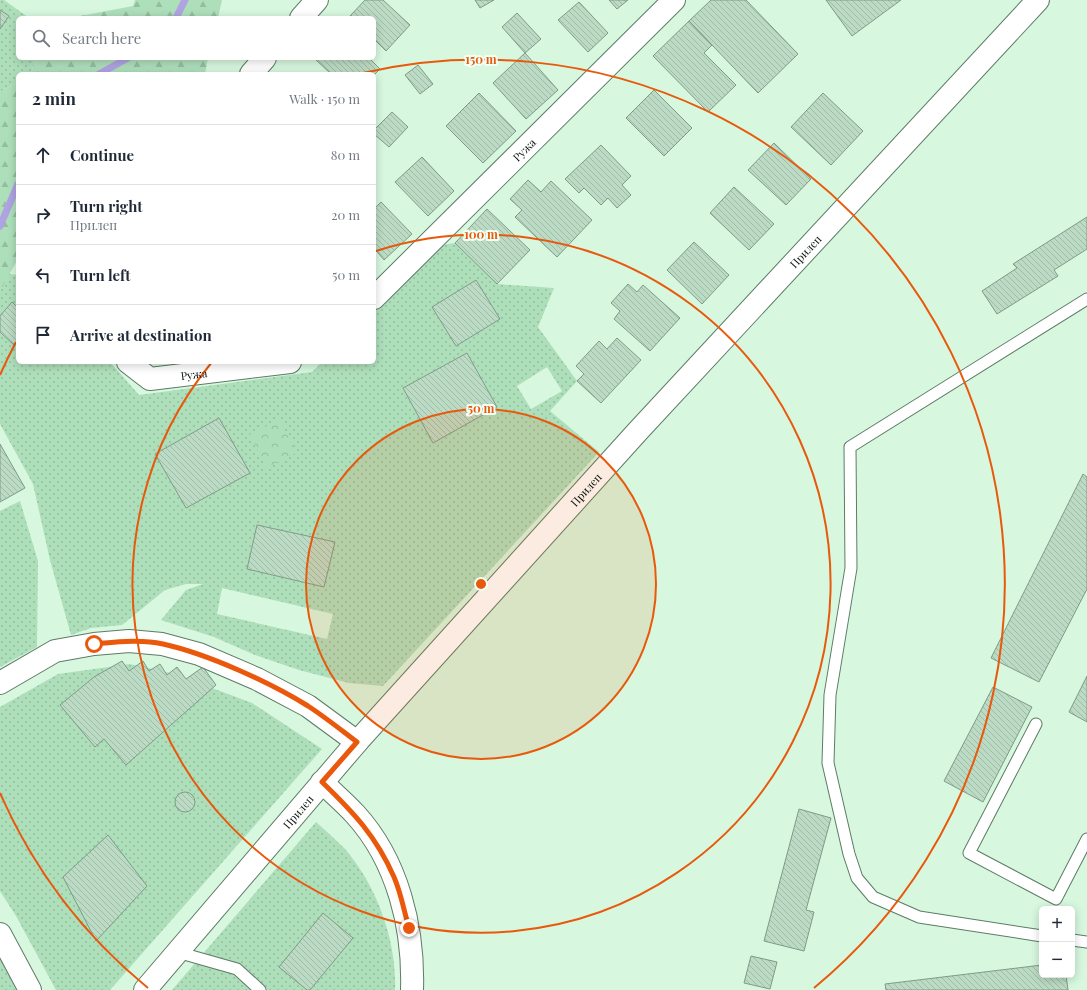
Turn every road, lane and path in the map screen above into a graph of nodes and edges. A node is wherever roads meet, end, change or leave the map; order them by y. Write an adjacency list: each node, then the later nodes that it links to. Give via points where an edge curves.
1 (317, 0): 4 (street)
2 (674, 0): 7 (street, Ружа)
3 (1038, 0): 13 (street, Прилеп, via 638,431)
4 (303, 16)
5 (263, 60): 6 (street)
6 (252, 72)
7 (376, 296)
8 (1087, 299): 17 (lane, via 850,447 851,568 830,695 828,763 857,878 873,897 919,917)
9 (131, 364): 10 (street, Ружа, via 150,379)
10 (274, 364)
11 (0, 683): 13 (street, via 54,651 128,641 162,644 199,654 257,680 308,706)
12 (1036, 724): 15 (lane, via 969,853 1056,899)
13 (357, 742): 14 (street, Прилеп)
14 (322, 782): 20 (street, Прилеп); 24 (street, via 355,814 373,837 395,878 409,928)
15 (1087, 839)
16 (0, 934): 21 (street)
17 (1039, 936)
18 (1075, 940): 19 (lane)
19 (1087, 942)
20 (177, 952): 22 (street, Прилеп); 23 (lane, via 237,969)
21 (30, 990)
22 (145, 990)
23 (260, 990)
24 (412, 990)

